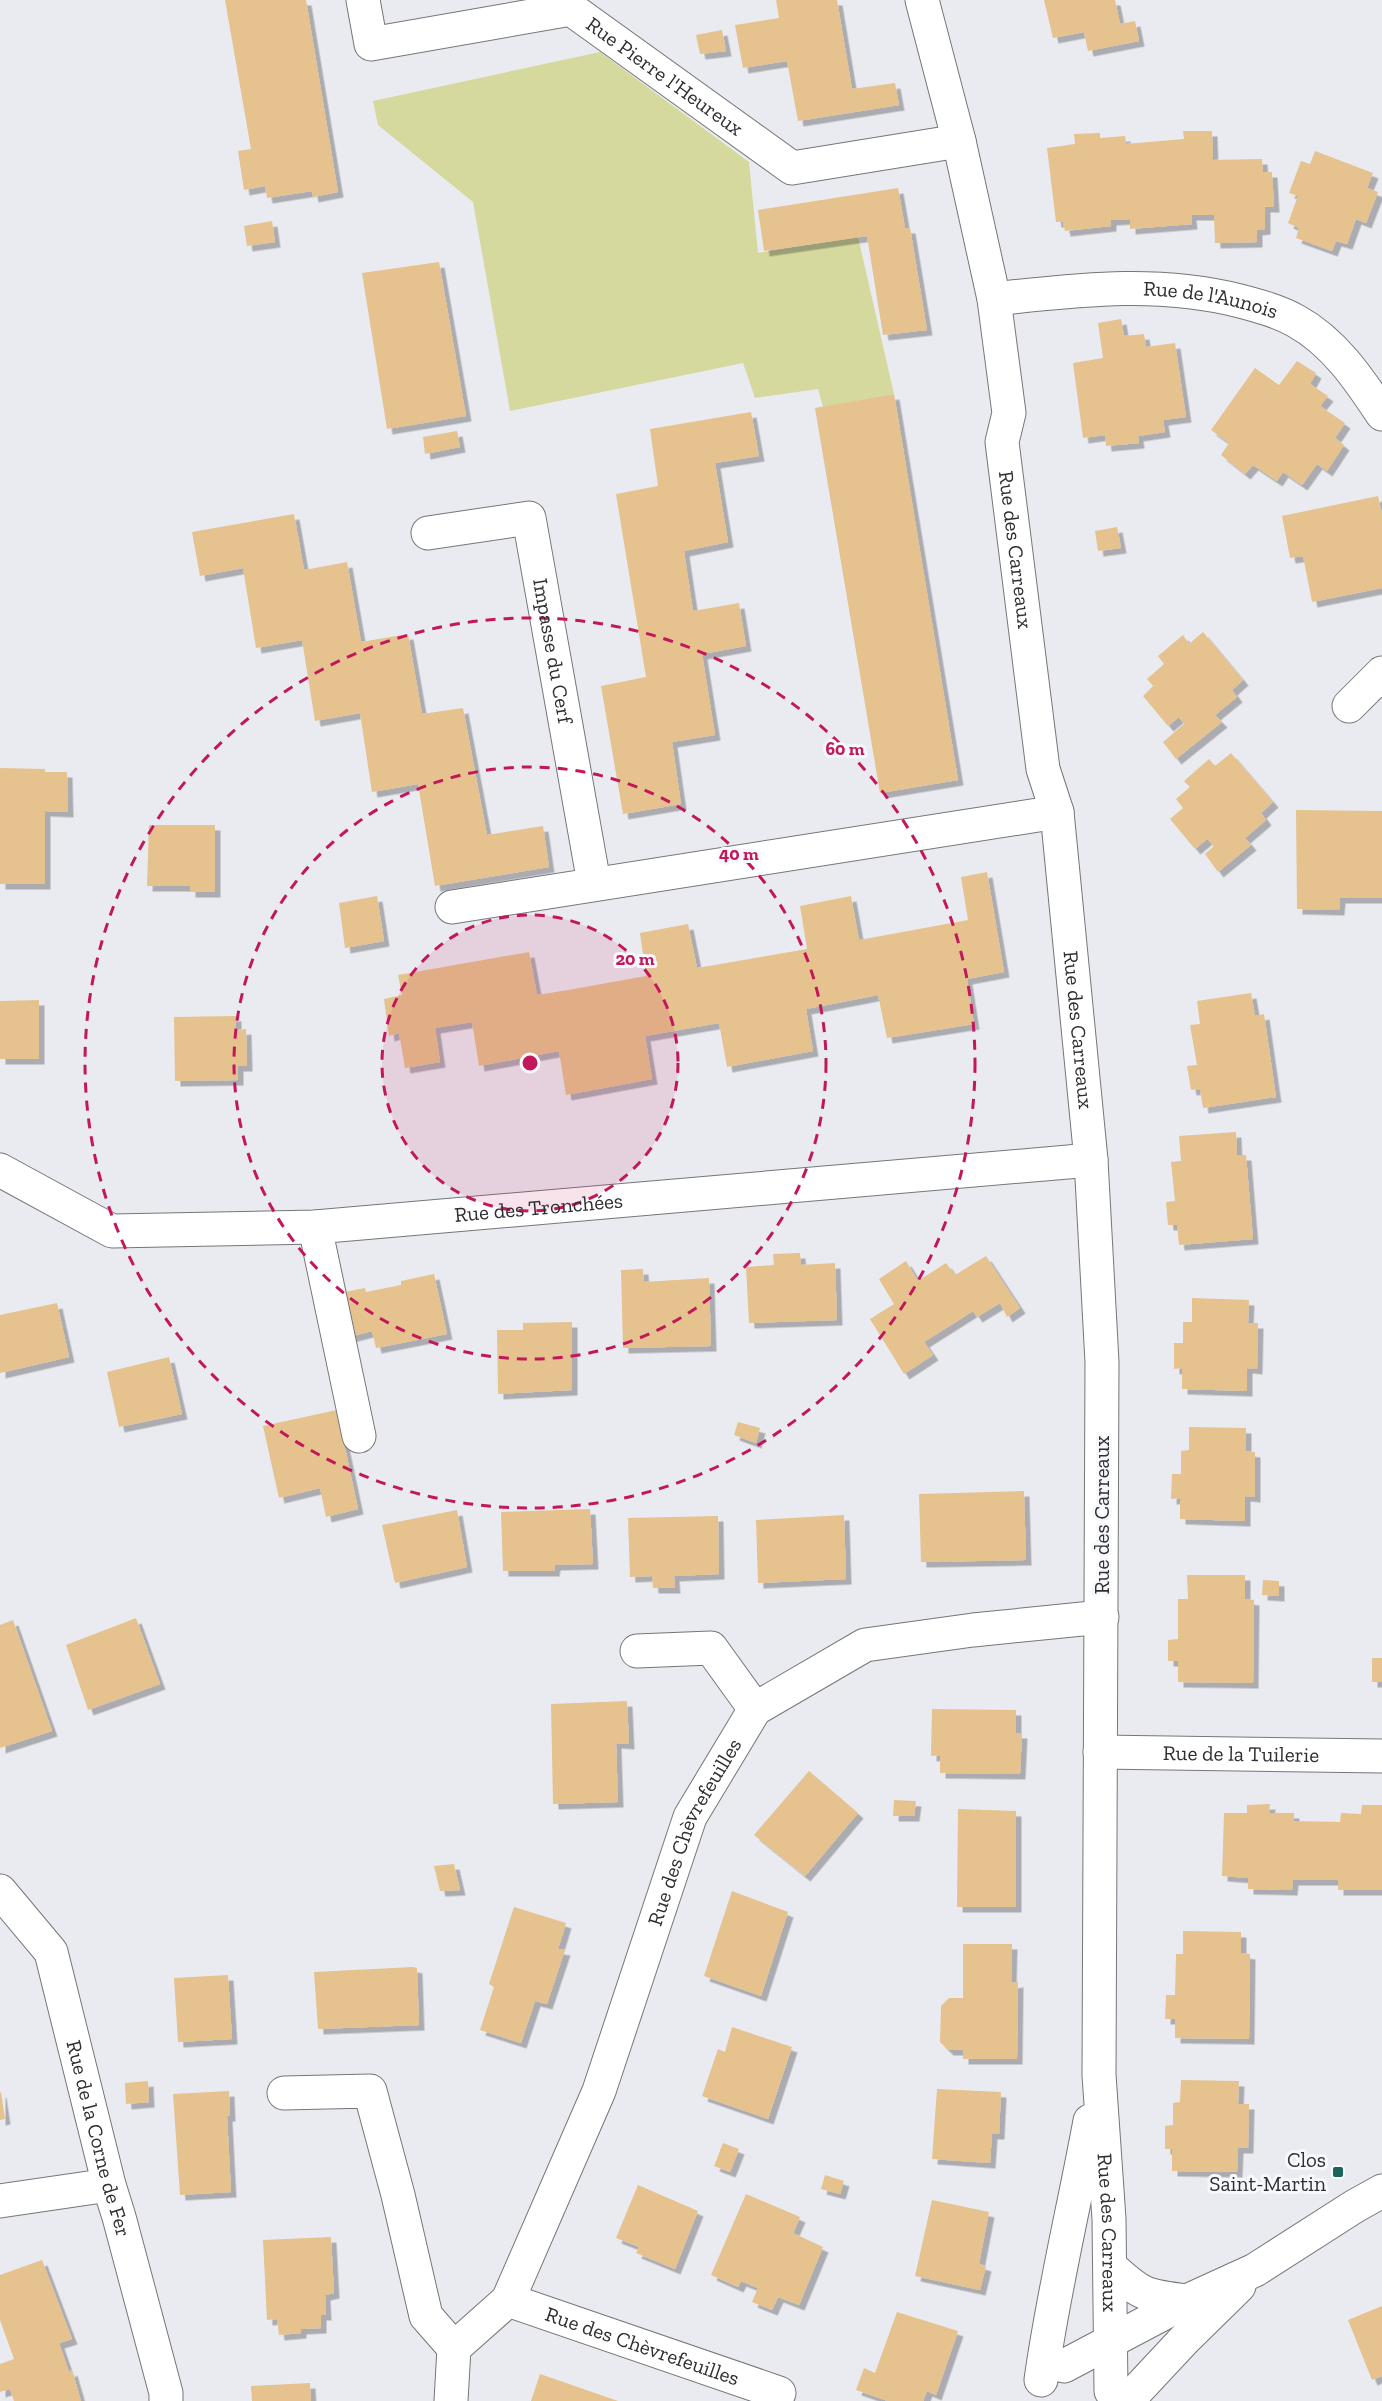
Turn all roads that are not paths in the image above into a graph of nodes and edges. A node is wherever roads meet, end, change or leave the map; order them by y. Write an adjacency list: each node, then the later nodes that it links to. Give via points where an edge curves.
1 (363, 0): 3 (street, Rue Pierre l'Heureux, via 371,44 571,9 792,168)
2 (922, 0): 3 (street, Rue des Carreaux)
3 (959, 141): 4 (street, Rue des Carreaux)
4 (994, 299): 5 (street, Rue de l'Aunois, via 1138,287 1186,291 1266,308 1296,321 1321,339 1343,360); 9 (street, Rue des Carreaux, via 1009,413 1002,442 1042,769)
5 (1382, 414)
6 (428, 533): 10 (street, Impasse du Cerf, via 529,518)
7 (1382, 673): 8 (street)
8 (1350, 706)
9 (1057, 812): 10 (street); 12 (street, Rue des Carreaux)
10 (594, 883): 11 (street)
11 (452, 907)
12 (1091, 1160): 14 (street, Rue des Tronchées); 16 (street, Rue des Carreaux, via 1102,1362)
13 (0, 1170): 14 (street, Rue des Tronchées, via 112,1232)
14 (315, 1227): 15 (street)
15 (359, 1436)
16 (1102, 1617): 18 (street, Rue des Chèvrefeuilles, via 865,1645); 19 (street, Rue des Carreaux)
17 (638, 1651): 18 (street, via 711,1648)
18 (755, 1709): 29 (street, Rue des Chèvrefeuilles, via 690,1817 599,2091)
19 (1100, 1752): 20 (street, Rue de la Tuilerie); 22 (street, Rue des Carreaux)
20 (1382, 1756)
21 (0, 1891): 24 (street, Rue de la Corne de Fer, via 51,1952)
22 (1099, 2075): 27 (street, Rue des Carreaux); 33 (street, Rue des Carreaux, via 1048,2324)
23 (284, 2093): 32 (street, via 370,2091 426,2316)
24 (109, 2185): 26 (street); 36 (street, Rue de la Corne de Fer)
25 (1382, 2192): 28 (street)
26 (0, 2201)
27 (1110, 2266): 30 (street, via 1132,2287 1151,2297); 31 (street, Rue des Carreaux)
28 (1255, 2270): 30 (street); 35 (street, via 1184,2340)
29 (508, 2300): 32 (street, Rue des Chèvrefeuilles); 34 (street, Rue des Chèvrefeuilles)
30 (1187, 2301): 31 (street)
31 (1110, 2343): 33 (street); 35 (street, Rue des Carreaux)
32 (454, 2348): 37 (street)
33 (1045, 2383): 35 (street, via 1078,2366 1103,2379)
34 (779, 2393)
35 (1117, 2398)
36 (166, 2401)
37 (451, 2401)

